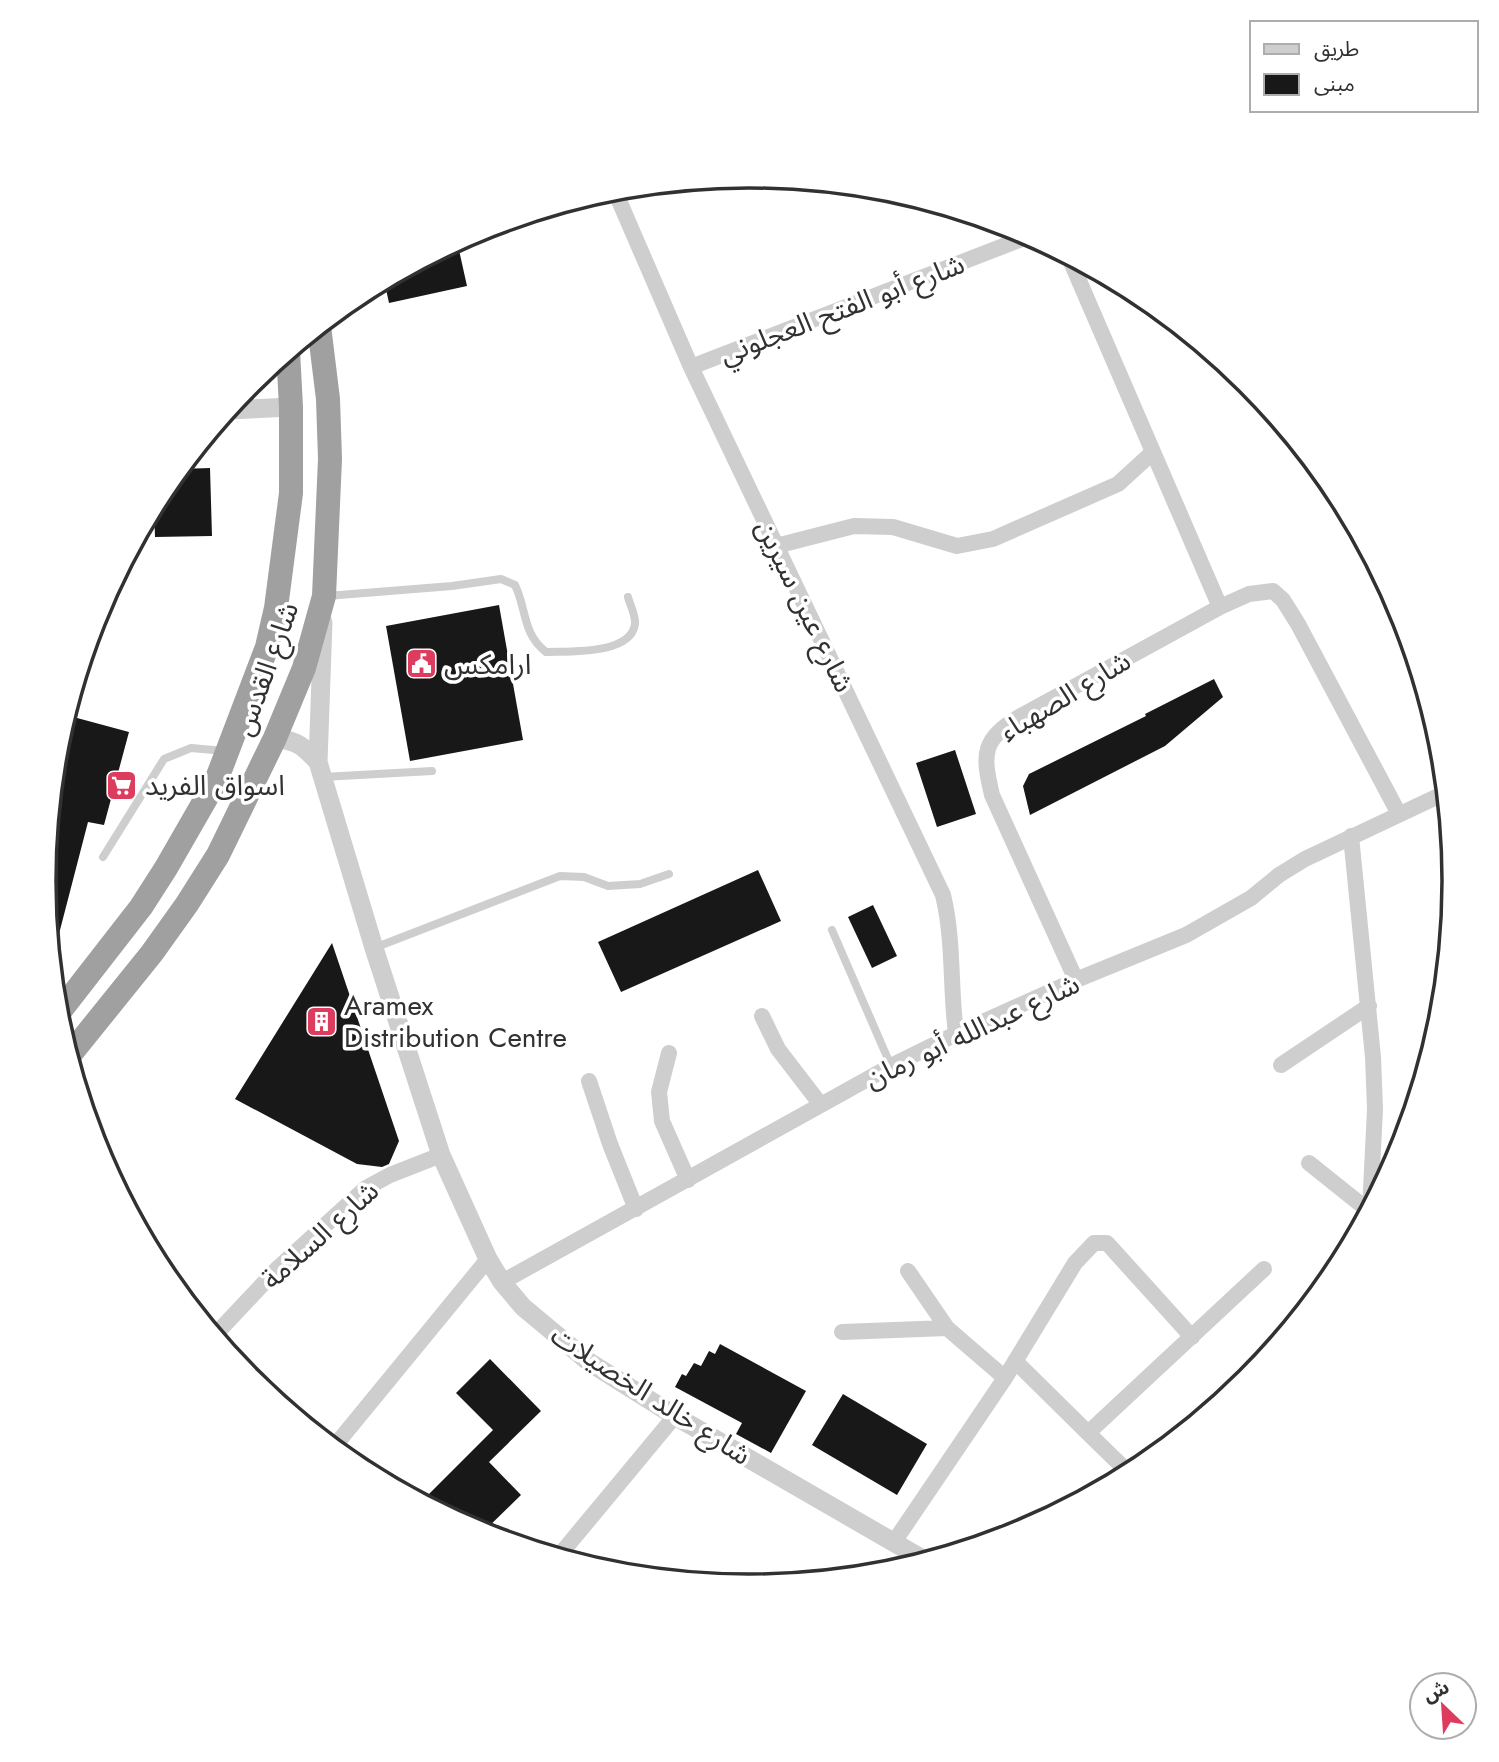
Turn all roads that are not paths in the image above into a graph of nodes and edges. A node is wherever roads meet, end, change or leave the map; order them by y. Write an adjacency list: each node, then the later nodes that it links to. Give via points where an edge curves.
1 (619, 200): 6 (street, شارع عين سيرين)
2 (1017, 241): 6 (street, شارع أبو الفتح العجلوني)
3 (1074, 268): 9 (street)
4 (320, 337): 11 (highway, شارع القدس, via 330,458)
5 (289, 363): 7 (highway, شارع القدس)
6 (691, 367): 10 (street, شارع عين سيرين)
7 (291, 407): 8 (street); 15 (highway, شارع القدس, via 290,493 276,608 267,647)
8 (242, 409)
9 (1153, 452): 10 (street, via 1118,484 993,539 957,546 893,527 854,526); 13 (street)
10 (776, 546): 29 (street, شارع عين سيرين, via 943,895)
11 (324, 596): 12 (lane, via 500,579 515,585 527,629 546,652 598,650 620,643 631,634 635,622); 14 (highway, شارع القدس, via 303,668); 16 (street, شارع خالد الخصيلات)
12 (628, 597)
13 (1220, 607): 19 (street, شارع الصهباء, via 1249,594 1273,591 1283,600); 25 (street, شارع الصهباء, via 1021,716 1001,728 988,745 986,768 992,795)
14 (275, 738): 16 (street, via 304,746); 30 (highway, شارع القدس, via 229,834 187,904)
15 (228, 752): 21 (lane, via 191,748 164,759); 26 (highway, شارع القدس, via 160,878)
16 (320, 769): 17 (lane); 24 (street, شارع خالد الخصيلات)
17 (432, 771)
18 (1438, 796): 19 (street, شارع عبدالله أبو رمان)
19 (1398, 814): 20 (street, شارع عبدالله أبو رمان)
20 (1351, 836): 25 (street, شارع عبدالله أبو رمان, via 1305,859 1251,898 1186,935); 27 (street)
21 (103, 857)
22 (669, 874): 24 (lane, via 639,884 608,886 584,877 560,876)
23 (832, 930): 33 (lane)
24 (374, 948): 36 (street, شارع خالد الخصيلات)
25 (1076, 981): 29 (street, شارع عبدالله أبو رمان)
26 (67, 1000)
27 (1368, 1006): 32 (street); 39 (street, via 1375,1109)
28 (762, 1016): 35 (street, via 778,1049)
29 (956, 1034): 33 (street, شارع عبدالله أبو رمان)
30 (77, 1047)
31 (669, 1053): 38 (street, via 659,1092 662,1121)
32 (1281, 1065)
33 (891, 1066): 35 (street, شارع عبدالله أبو رمان)
34 (589, 1081): 41 (street)
35 (821, 1105): 38 (street, شارع عبدالله أبو رمان)
36 (441, 1155): 42 (street, شارع خالد الخصيلات); 47 (street, شارع السلامة, via 366,1188 278,1269)
37 (1309, 1163): 40 (street)
38 (688, 1180): 41 (street, شارع عبدالله أبو رمان)
39 (1371, 1188)
40 (1362, 1205)
41 (636, 1209): 45 (street, شارع عبدالله أبو رمان)
42 (488, 1259): 45 (street, شارع خالد الخصيلات); 54 (street)
43 (1264, 1269): 49 (street)
44 (908, 1271): 46 (street)
45 (502, 1282): 52 (street, شارع خالد الخصيلات, via 532,1315 589,1362)
46 (947, 1328): 48 (street); 51 (street)
47 (221, 1330)
48 (842, 1332)
49 (1192, 1337): 50 (street, via 1107,1243 1100,1242 1076,1263); 53 (street)
50 (1015, 1361): 51 (street); 53 (street)
51 (1004, 1378): 56 (street)
52 (675, 1416): 56 (street, شارع خالد الخصيلات); 57 (street)
53 (1088, 1433): 55 (street)
54 (339, 1440)
55 (1122, 1466)
56 (894, 1542): 58 (street, شارع خالد الخصيلات)
57 (564, 1549)
58 (915, 1554)

